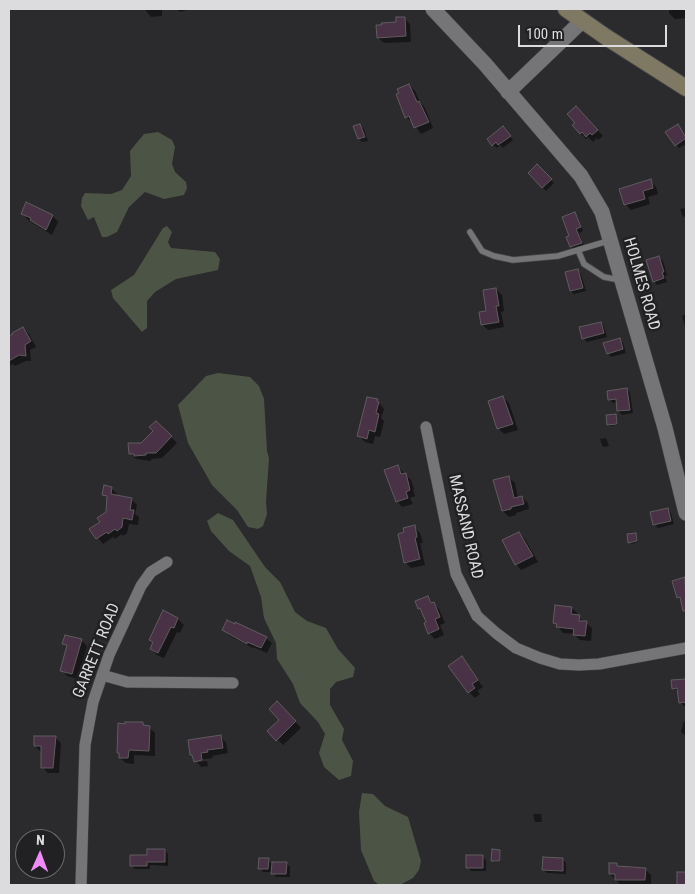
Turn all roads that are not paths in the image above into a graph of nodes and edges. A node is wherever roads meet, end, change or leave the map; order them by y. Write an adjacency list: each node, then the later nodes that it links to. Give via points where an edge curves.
1 (433, 9): 5 (street, HOLMES ROAD)
2 (566, 9): 3 (main road)
3 (582, 21): 4 (main road); 5 (street)
4 (686, 88)
5 (508, 92): 7 (street, HOLMES ROAD, via 580,176 602,212)
6 (470, 232): 8 (lane, via 482,251 513,260 558,256)
7 (610, 241): 8 (lane); 9 (street, HOLMES ROAD)
8 (578, 250): 9 (lane, via 584,264 604,276)
9 (622, 280): 11 (street, HOLMES ROAD)
10 (426, 427): 13 (street, MASSAND ROAD, via 456,574 477,616 496,633 516,648 540,658 579,666)
11 (686, 513)
12 (167, 562): 14 (street, GARRETT ROAD, via 145,579)
13 (686, 648)
14 (102, 675): 15 (street, via 121,681); 16 (street, GARRETT ROAD, via 85,744)
15 (233, 683)
16 (81, 885)

